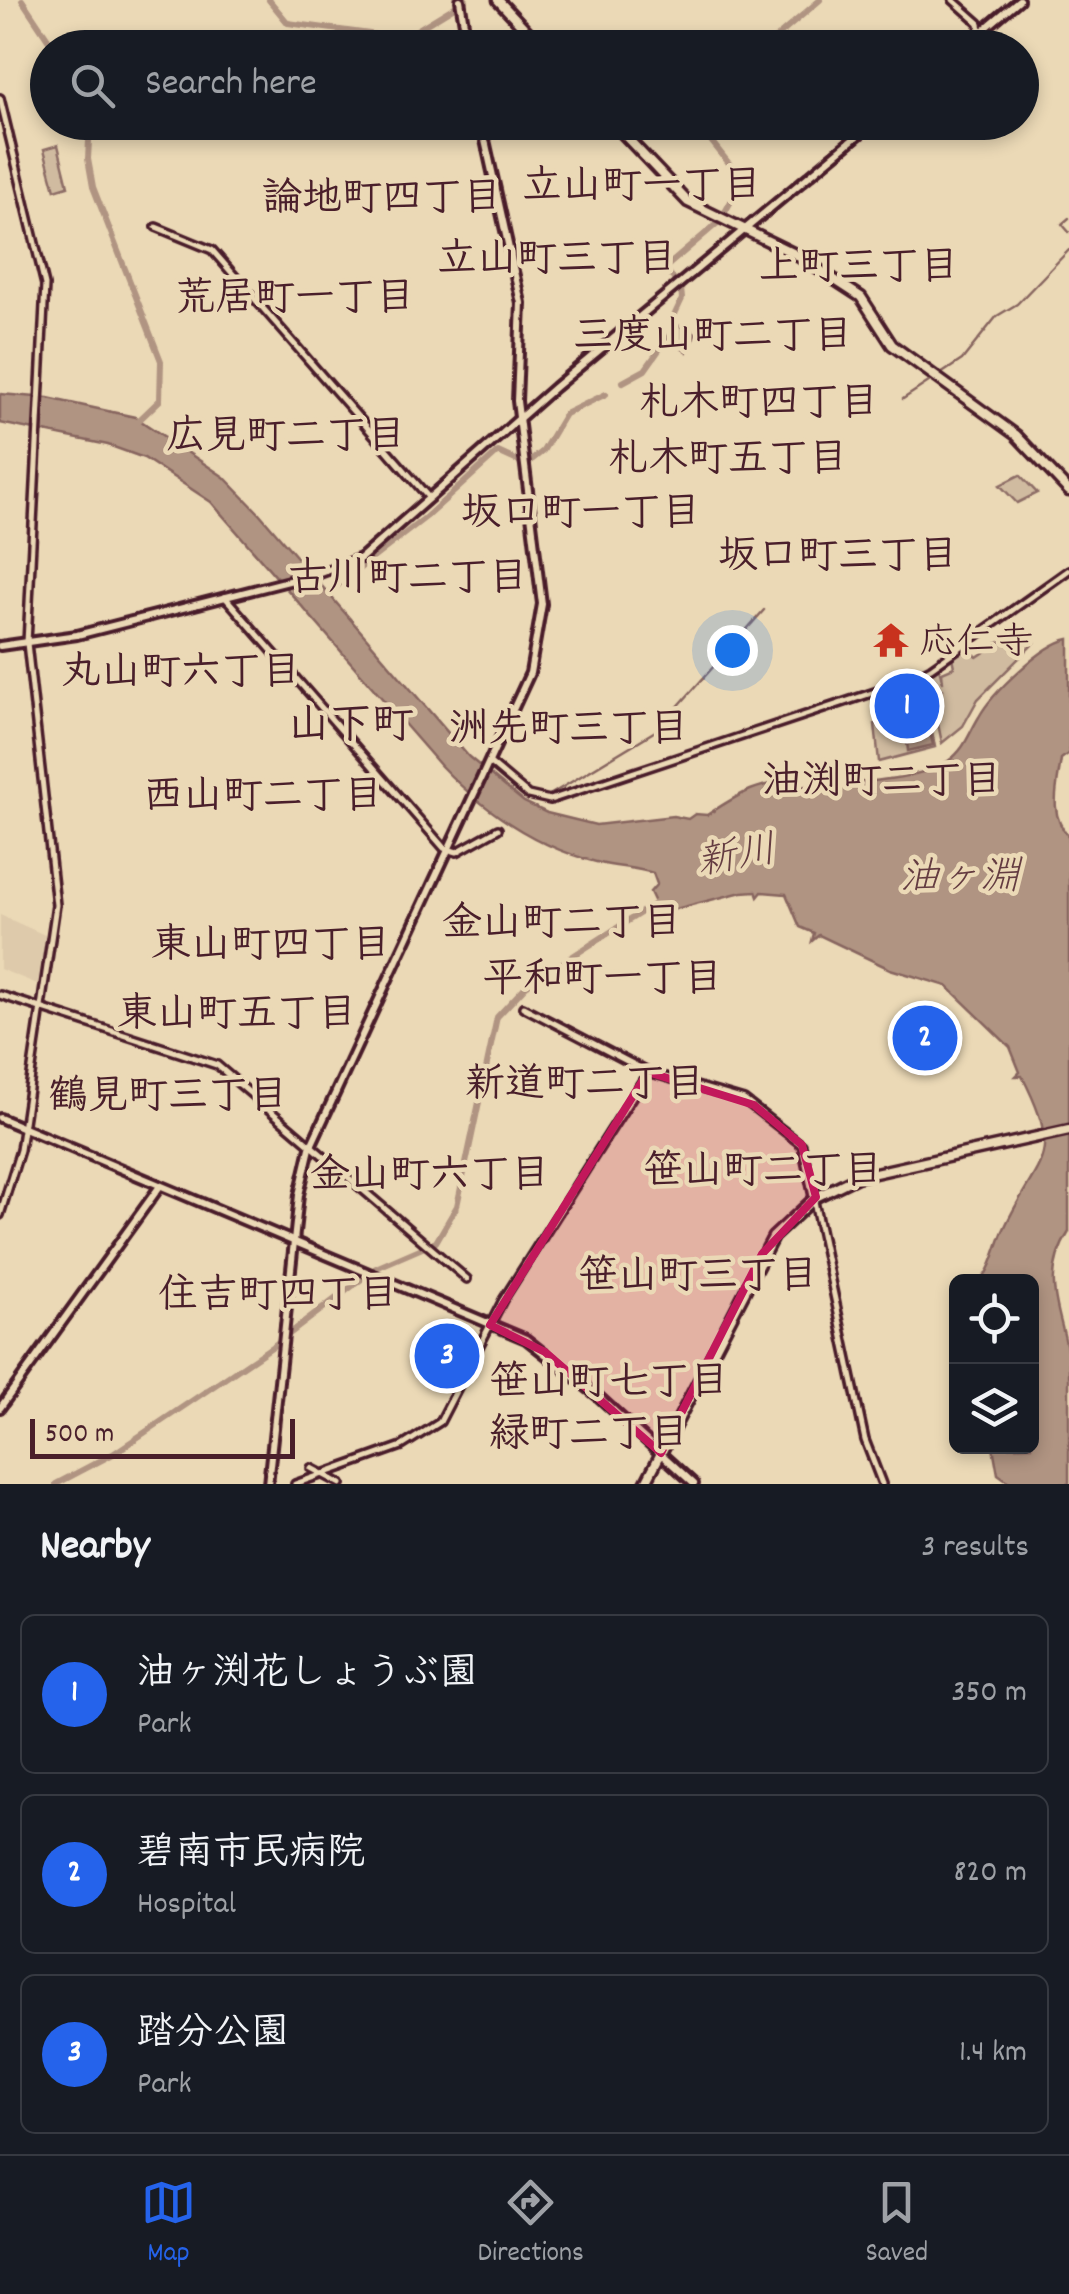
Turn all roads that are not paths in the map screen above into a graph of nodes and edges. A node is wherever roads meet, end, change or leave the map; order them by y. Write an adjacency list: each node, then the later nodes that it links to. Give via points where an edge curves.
1 (460, 0): 5 (main road)
2 (498, 0): 6 (main road)
3 (953, 0): 7 (street)
4 (1018, 0): 8 (main road)
5 (465, 30)
6 (527, 30)
7 (980, 30)
8 (982, 30)
9 (0, 98): 20 (street, via 44,277)
10 (486, 140): 15 (main road, via 521,303)
11 (629, 140): 14 (main road, via 681,196)
12 (852, 140): 14 (main road)
13 (156, 227): 17 (street, via 212,250)
14 (745, 228): 15 (main road); 16 (main road, via 862,297 892,345 1016,435)
15 (518, 419): 17 (main road); 22 (main road, via 541,626 530,673)
16 (1069, 492)
17 (429, 498): 19 (main road, via 361,558)
18 (1069, 570): 22 (street, via 902,683 570,794 536,798)
19 (226, 597): 20 (main road); 24 (street)
20 (27, 643): 21 (main road); 27 (street, via 56,905)
21 (0, 646)
22 (488, 765): 24 (main road)
23 (498, 829): 24 (street)
24 (448, 851): 32 (main road)
25 (0, 996): 27 (street)
26 (524, 1007): 28 (street)
27 (41, 1009): 30 (street); 32 (street, via 217,1065)
28 (648, 1072): 34 (street, via 754,1105 802,1145); 38 (street)
29 (0, 1118): 30 (main road)
30 (22, 1128): 33 (main road); 35 (street, via 14,1182)
31 (1069, 1130): 34 (main road, via 857,1177)
32 (310, 1148): 36 (main road); 37 (street)
33 (160, 1186): 36 (main road); 39 (main road)
34 (816, 1197): 40 (main road, via 767,1245); 48 (street, via 865,1440)
35 (0, 1215)
36 (294, 1241): 38 (main road); 43 (main road)
37 (467, 1279)
38 (490, 1324): 40 (main road, via 545,1352); 42 (street, via 431,1430)
39 (0, 1408)
40 (661, 1453): 46 (main road); 47 (main road)
41 (311, 1468): 42 (street)
42 (323, 1475): 44 (street); 45 (street)
43 (268, 1484)
44 (296, 1484)
45 (341, 1484)
46 (645, 1484)
47 (694, 1484)
48 (882, 1484)

